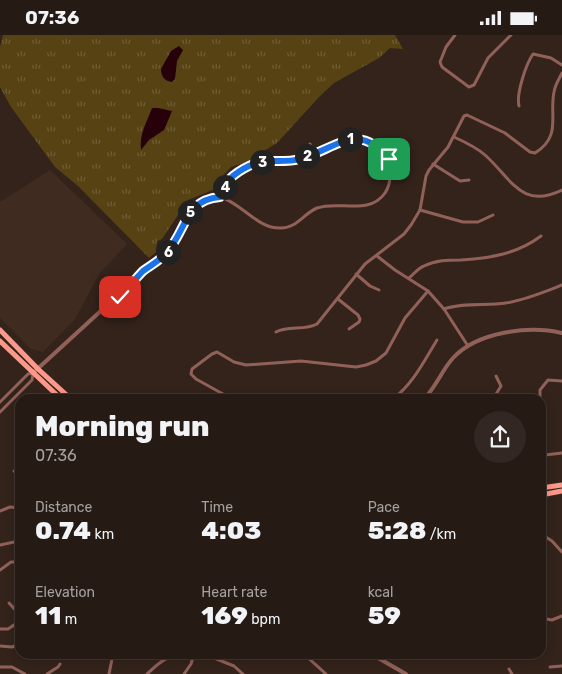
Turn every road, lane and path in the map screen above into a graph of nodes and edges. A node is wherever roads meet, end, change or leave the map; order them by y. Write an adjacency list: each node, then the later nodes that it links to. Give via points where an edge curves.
1 (455, 35): 2 (street, via 440,62 469,87 474,85 492,53)
2 (511, 35)
3 (562, 65): 5 (street, via 533,54 518,97)
4 (562, 73): 6 (street, via 554,91 554,128 544,147 534,153 505,133 467,115 461,119)
5 (519, 106)
6 (454, 137): 9 (street); 11 (street, via 484,154 526,195 542,197)
7 (310, 144): 8 (street)
8 (315, 153): 12 (street, via 299,160 263,161 249,167 226,184); 12 (street, via 354,138 373,143 389,159 389,188 384,196 366,206 318,208 291,227 279,228 268,227 235,203)
9 (433, 164): 10 (street, via 460,181); 13 (street, via 426,176)
10 (469, 180)
11 (562, 190)
12 (220, 197): 17 (street, via 195,206 166,255)
13 (420, 210): 14 (street, via 463,222 478,222); 16 (street, via 404,234)
14 (493, 215)
15 (541, 235): 19 (street, via 530,244 502,255 436,261 422,266)
16 (377, 256): 18 (street); 19 (street)
17 (142, 272): 20 (street); 22 (street)
18 (356, 274): 23 (street); 25 (street)
19 (409, 278): 24 (street)
20 (122, 285): 22 (street); 26 (street)
21 (562, 285): 27 (street, via 506,303 458,305)
22 (128, 288): 26 (street)
23 (379, 290)
24 (428, 291): 27 (street); 41 (street, via 405,318 386,353 366,365 356,367 301,361 246,365 217,352 212,354 192,369 191,374)
25 (338, 299): 29 (street, via 360,319); 30 (street, via 317,324 285,327)
26 (104, 308): 35 (street)
27 (444, 309): 34 (street)
28 (0, 329): 35 (main road)
29 (349, 329)
30 (276, 332)
31 (562, 333): 34 (street, via 539,330 500,333)
32 (437, 340): 42 (street, via 413,379)
33 (0, 341): 35 (main road)
34 (468, 346): 43 (street, via 449,362)
35 (36, 371): 38 (street); 39 (main road); 40 (main road); 47 (street, via 28,374)
36 (496, 376): 44 (street, via 502,386)
37 (562, 381): 45 (street, via 548,380)
38 (17, 394)
39 (57, 394)
40 (65, 394)
41 (223, 394)
42 (399, 394)
43 (427, 394)
44 (496, 394)
45 (540, 394)
46 (15, 396): 48 (street)
47 (0, 402)
48 (0, 411)
49 (562, 453): 50 (street)
50 (546, 455)
51 (562, 485): 52 (main road)
52 (546, 487)
53 (562, 491): 54 (main road)
54 (546, 494)
55 (15, 508): 56 (street)
56 (0, 511)
57 (546, 537): 60 (street)
58 (15, 542): 59 (street)
59 (0, 545)
60 (562, 552)
61 (15, 562): 62 (street)
62 (0, 570)
63 (9, 603): 64 (street)
64 (15, 610)
65 (562, 616): 66 (street)
66 (546, 619)
67 (15, 624): 68 (street)
68 (0, 629)
69 (0, 646): 70 (street)
70 (15, 646)
71 (112, 659): 84 (street)
72 (164, 659): 85 (street)
73 (192, 659): 86 (street)
74 (216, 659): 87 (street, via 234,666)
75 (309, 659): 88 (street)
76 (380, 659): 89 (street)
77 (60, 664): 83 (street)
78 (562, 665): 80 (street)
79 (0, 667): 82 (street, via 12,667)
80 (550, 667)
81 (509, 669): 90 (street)
82 (25, 674)
83 (47, 674)
84 (109, 674)
85 (147, 674)
86 (184, 674)
87 (243, 674)
88 (326, 674)
89 (406, 674)
90 (512, 674)

